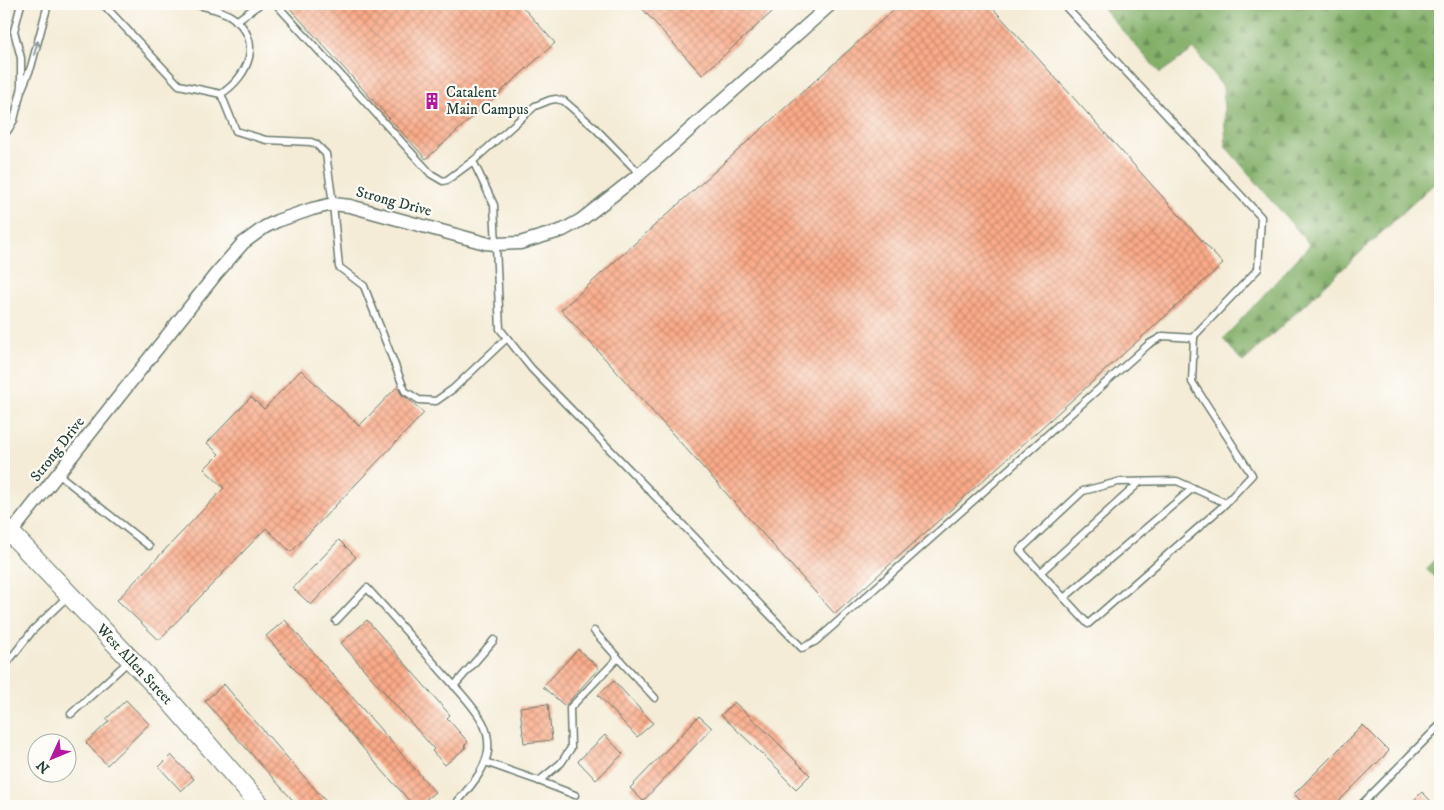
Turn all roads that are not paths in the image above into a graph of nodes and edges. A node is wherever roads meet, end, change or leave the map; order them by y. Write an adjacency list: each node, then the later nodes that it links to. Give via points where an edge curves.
1 (21, 4): 10 (lane, via 14,31 21,58)
2 (48, 4): 10 (lane, one-way to 2)
3 (103, 4): 11 (lane, via 179,85)
4 (195, 4): 9 (lane, via 224,12)
5 (260, 4): 9 (lane)
6 (276, 4): 13 (lane, via 431,174 447,180)
7 (831, 4): 14 (street, Strong Drive)
8 (1063, 4): 18 (lane, via 1261,217 1258,269)
9 (236, 21): 11 (lane, via 249,41 249,61 232,88)
10 (21, 91): 12 (lane, via 12,125)
11 (221, 94): 15 (lane, via 236,131 266,140 311,142 321,148 326,154)
12 (4, 134)
13 (474, 162): 14 (lane, via 535,106 556,99 564,101 595,128); 16 (lane, via 494,205)
14 (640, 174): 16 (street, Strong Drive, via 581,220 562,230 520,243)
15 (333, 204): 16 (street, Strong Drive); 17 (lane, via 339,267 364,286 405,391 419,400 436,401); 19 (street, Strong Drive, via 277,221 243,243)
16 (496, 244): 17 (lane, via 500,329)
17 (507, 338): 18 (lane, via 532,368 802,648 816,641 1148,344 1163,336)
18 (1194, 338): 22 (lane, via 1192,382 1252,475)
19 (58, 474): 23 (street, Strong Drive); 24 (lane)
20 (1140, 482): 21 (lane, via 1177,481); 25 (lane); 25 (lane, via 1118,482 1083,492 1020,550)
21 (1193, 488): 22 (lane); 27 (lane)
22 (1226, 502): 27 (lane, via 1088,624)
23 (8, 530): 26 (street, West Allen Street)
24 (149, 546)
25 (1041, 572): 27 (lane)
26 (69, 595): 32 (street, West Allen Street); 33 (lane, via 33,630)
27 (1064, 598)
28 (336, 621): 34 (lane, via 367,588)
29 (594, 631): 31 (lane)
30 (494, 640): 34 (lane)
31 (618, 658): 35 (lane); 39 (lane, via 570,708 571,748 561,763)
32 (131, 660): 36 (lane); 41 (street, West Allen Street)
33 (4, 667)
34 (454, 686): 38 (lane, via 476,712 487,732)
35 (655, 698)
36 (71, 714)
37 (1440, 725): 43 (lane)
38 (485, 762): 39 (lane); 42 (lane)
39 (539, 781): 40 (lane)
40 (575, 795)
41 (261, 806)
42 (454, 806)
43 (1360, 806)

